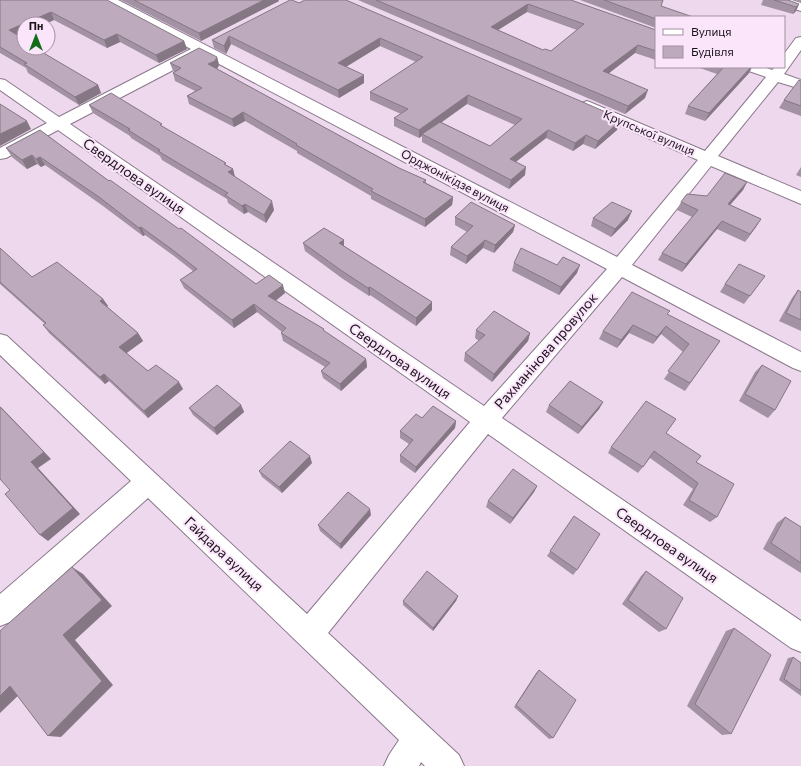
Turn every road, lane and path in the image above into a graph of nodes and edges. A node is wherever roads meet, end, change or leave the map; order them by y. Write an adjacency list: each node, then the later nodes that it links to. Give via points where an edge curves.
1 (108, 0): 5 (street, Орджонікідзе вулиця)
2 (779, 0): 3 (street)
3 (801, 7)
4 (801, 41): 6 (street, Рахманінова провулок)
5 (209, 45): 12 (street); 16 (street, Орджонікідзе вулиця)
6 (785, 62)
7 (766, 68): 8 (street)
8 (780, 69): 10 (street); 14 (street, Рахманінова провулок)
9 (0, 83): 12 (street, Свердлова вулиця)
10 (801, 85)
11 (577, 102): 14 (street, Крупської вулиця)
12 (57, 123): 13 (street); 19 (street, Свердлова вулиця)
13 (0, 154)
14 (709, 159): 15 (street, Крупської вулиця); 16 (street, Рахманінова провулок)
15 (801, 198)
16 (619, 268): 18 (street, Орджонікідзе вулиця); 19 (street, Рахманінова провулок)
17 (0, 342): 20 (street, Гайдара вулиця)
18 (801, 362)
19 (486, 420): 22 (street, Рахманінова провулок); 23 (street, Свердлова вулиця)
20 (148, 482): 21 (street); 22 (street, Гайдара вулиця)
21 (0, 612)
22 (309, 634): 24 (street, Гайдара вулиця)
23 (801, 638)
24 (419, 738): 25 (street); 26 (street, Гайдара вулиця)
25 (400, 766)
26 (448, 766)

